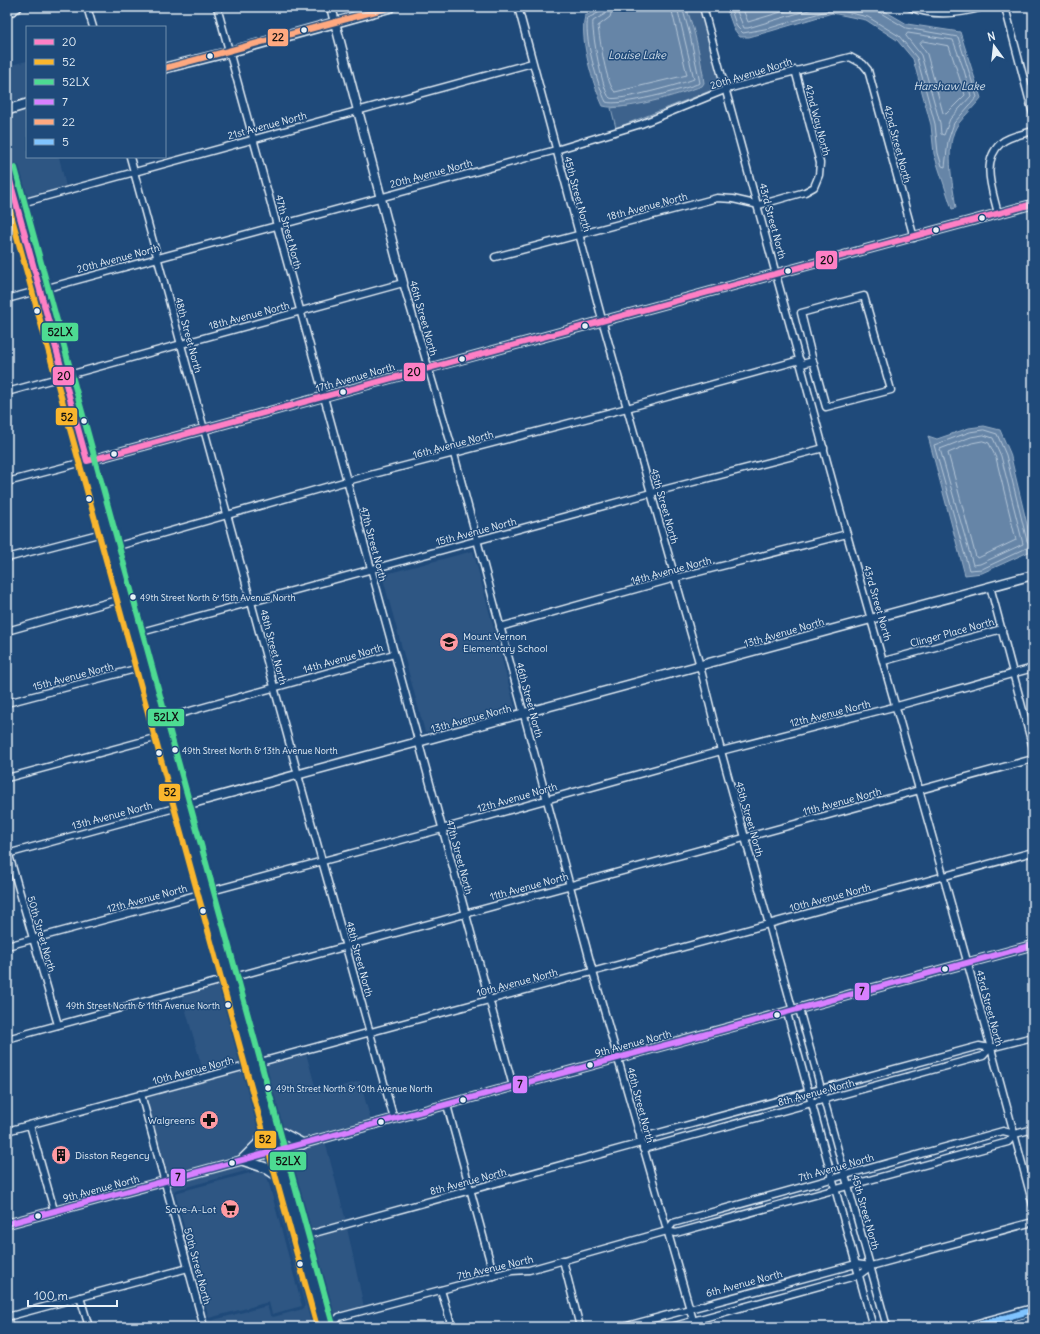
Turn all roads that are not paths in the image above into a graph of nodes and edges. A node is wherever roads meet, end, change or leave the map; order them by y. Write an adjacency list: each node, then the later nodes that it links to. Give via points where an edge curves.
1 (17, 7): 11 (main road)
2 (87, 7): 13 (street)
3 (217, 7): 14 (street, 47th Street North)
4 (331, 7): 12 (street, 46th Street North)
5 (391, 7): 12 (main road)
6 (518, 7): 16 (street, 45th Street North)
7 (703, 7): 19 (street, 43rd Street North)
8 (910, 7): 9 (street, via 922,12 950,14)
9 (983, 7)
10 (1004, 7): 23 (street)
11 (7, 13)
12 (336, 22): 14 (main road); 22 (street, 46th Street North)
13 (93, 26)
14 (229, 52): 17 (main road); 25 (street, 47th Street North)
15 (856, 60): 18 (street, 20th Avenue North, via 850,57 841,58); 37 (street, 42nd Street North, via 868,70)
16 (532, 63): 22 (street, 21st Avenue North); 26 (street, 45th Street North)
17 (166, 68)
18 (795, 70): 19 (street, 20th Avenue North); 33 (street, 42nd Way North, via 820,163 820,175 814,187 805,192)
19 (726, 89): 26 (street, 20th Avenue North, via 641,124); 33 (street, 43rd Street North)
20 (26, 104): 21 (main road)
21 (7, 110)
22 (360, 110): 25 (street, 21st Avenue North); 30 (street, 46th Street North)
23 (1033, 114)
24 (1033, 131): 34 (street, via 1001,143 989,163)
25 (254, 139): 29 (street, 21st Avenue North); 35 (street, 47th Street North)
26 (556, 150): 30 (street, 20th Avenue North); 36 (street, 45th Street North)
27 (130, 158): 29 (street, 48th Street North)
28 (7, 170): 32 (main road)
29 (134, 172): 32 (street, 21st Avenue North); 39 (street, 48th Street North)
30 (382, 196): 35 (street, 20th Avenue North); 41 (street, 46th Street North)
31 (1033, 204): 34 (street, 17th Avenue North)
32 (12, 205): 42 (main road)
33 (759, 205): 36 (street, 18th Avenue North, via 717,198); 40 (street, 43rd Street North)
34 (998, 214): 37 (street, 17th Avenue North)
35 (277, 225): 39 (street, 20th Avenue North); 44 (street, 47th Street North)
36 (579, 235): 38 (street, 18th Avenue North); 45 (street, 45th Street North)
37 (914, 238): 40 (street, 17th Avenue North)
38 (495, 257)
39 (158, 258): 42 (street, 20th Avenue North); 46 (street, 48th Street North)
40 (777, 274): 45 (street, 17th Avenue North); 48 (street, 43rd Street North)
41 (403, 283): 44 (street, 18th Avenue North); 49 (street, 46th Street North)
42 (40, 290): 43 (street, 20th Avenue North); 50 (main road)
43 (7, 299)
44 (300, 312): 46 (street, 18th Avenue North); 52 (street, 47th Street North)
45 (603, 322): 49 (street, 17th Avenue North); 53 (street, 45th Street North)
46 (181, 344): 50 (street, 18th Avenue North); 54 (street, 48th Street North)
47 (813, 361): 47 (street, via 801,313 864,296 890,390 826,407); 48 (street, 16th Avenue North)
48 (801, 362): 53 (street, 16th Avenue North); 55 (street, 43rd Street North)
49 (428, 367): 52 (street, 17th Avenue North); 56 (street, 46th Street North)
50 (64, 376): 51 (street, 18th Avenue North); 57 (main road)
51 (7, 392)
52 (324, 396): 54 (street, 17th Avenue North); 58 (street, 47th Street North)
53 (627, 408): 56 (street, 16th Avenue North); 60 (street, 45th Street North)
54 (204, 428): 57 (street, 17th Avenue North); 61 (street, 48th Street North)
55 (824, 448): 60 (street, 15th Avenue North); 63 (street, 43rd Street North)
56 (454, 454): 58 (street, 16th Avenue North); 64 (street, 46th Street North)
57 (87, 461): 59 (street, 17th Avenue North); 62 (main road)
58 (347, 481): 61 (street, 16th Avenue North); 67 (street, 47th Street North)
59 (7, 482)
60 (651, 493): 64 (street, 15th Avenue North); 69 (street, 45th Street North)
61 (228, 516): 65 (street, 16th Avenue North); 72 (street, 48th Street North)
62 (106, 532): 65 (main road); 66 (street)
63 (847, 534): 69 (street, 14th Avenue North); 73 (street, 43rd Street North)
64 (477, 541): 67 (street, 15th Avenue North); 74 (street, 46th Street North)
65 (111, 548): 71 (main road)
66 (7, 558)
67 (371, 569): 72 (street, 15th Avenue North); 78 (street, 47th Street North)
68 (1033, 575): 70 (street, 13th Avenue North)
69 (675, 578): 74 (street, 14th Avenue North); 80 (street, 45th Street North)
70 (990, 586): 73 (street, 13th Avenue North); 75 (street)
71 (124, 598): 76 (street); 77 (main road)
72 (251, 601): 77 (street, 15th Avenue North); 84 (street, 48th Street North)
73 (872, 618): 79 (street, 43rd Street North); 80 (street, 13th Avenue North)
74 (500, 627): 87 (street, 46th Street North)
75 (1002, 629): 79 (street, Clinger Place North); 83 (street)
76 (7, 631)
77 (134, 634): 81 (main road)
78 (394, 654): 84 (street, 14th Avenue North); 90 (street, 47th Street North)
79 (884, 661): 86 (street, 43rd Street North)
80 (700, 666): 87 (street, 13th Avenue North); 92 (street, 45th Street North)
81 (144, 667): 85 (street, 15th Avenue North); 88 (main road)
82 (1033, 668): 83 (street, 12th Avenue North)
83 (1014, 674): 86 (street, 12th Avenue North); 91 (street)
84 (274, 689): 88 (street, 14th Avenue North); 94 (street, 48th Street North)
85 (7, 703)
86 (897, 706): 92 (street, 12th Avenue North); 96 (street, 43rd Street North)
87 (524, 714): 90 (street, 13th Avenue North); 97 (street, 46th Street North)
88 (158, 720): 89 (main road)
89 (162, 736): 95 (street); 98 (main road)
90 (419, 742): 94 (street, 13th Avenue North); 99 (street, 47th Street North)
91 (1033, 748)
92 (721, 751): 97 (street, 12th Avenue North); 100 (street, 45th Street North)
93 (1033, 759): 96 (street, 11th Avenue North)
94 (298, 775): 98 (street, 13th Avenue North); 103 (street, 48th Street North)
95 (7, 778)
96 (920, 791): 100 (street, 11th Avenue North); 104 (street, 43rd Street North)
97 (546, 799): 99 (street, 12th Avenue North); 105 (street, 46th Street North)
98 (182, 806): 101 (street, 13th Avenue North); 106 (main road)
99 (442, 829): 103 (street, 12th Avenue North); 107 (street, 47th Street North)
100 (745, 837): 105 (street, 11th Avenue North); 108 (street, 45th Street North)
101 (8, 852): 109 (street, 50th Street North)
102 (1033, 852): 104 (street, 10th Avenue North)
103 (323, 860): 106 (street, 12th Avenue North); 112 (street, 48th Street North)
104 (945, 876): 108 (street, 10th Avenue North); 113 (street, 43rd Street North)
105 (570, 885): 107 (street, 11th Avenue North); 114 (street, 46th Street North)
106 (205, 893): 109 (street, 12th Avenue North); 115 (main road)
107 (465, 914): 112 (street, 11th Avenue North); 116 (street, 47th Street North)
108 (769, 924): 114 (street, 10th Avenue North); 117 (street, 45th Street North)
109 (33, 939): 111 (street, 12th Avenue North); 118 (street, 50th Street North)
110 (1033, 945): 113 (street, 9th Avenue North)
111 (7, 946)
112 (346, 947): 115 (street, 11th Avenue North); 119 (street, 48th Street North)
113 (967, 964): 117 (street, 9th Avenue North); 122 (street, 43rd Street North)
114 (593, 972): 116 (street, 10th Avenue North); 123 (street, 46th Street North)
115 (229, 978): 118 (street, 11th Avenue North); 124 (main road)
116 (489, 1000): 119 (street, 10th Avenue North); 125 (street, 47th Street North)
117 (793, 1011): 123 (street, 9th Avenue North); 126 (street, 45th Street North); 127 (street, 45th Street North)
118 (58, 1025): 121 (street, 11th Avenue North)
119 (370, 1032): 124 (street, 10th Avenue North); 132 (street, 48th Street North)
120 (1033, 1037): 122 (street, 8th Avenue North)
121 (7, 1039)
122 (990, 1048): 126 (street, 8th Avenue North, via 979,1046); 129 (street, 8th Avenue North, via 983,1056); 137 (street, 43rd Street North)
123 (618, 1058): 125 (street, 9th Avenue North); 138 (street, 46th Street North)
124 (252, 1064): 128 (street, 10th Avenue North); 134 (main road)
125 (513, 1086): 131 (street, 9th Avenue North)
126 (821, 1088): 127 (street, 8th Avenue North); 129 (street, 45th Street North)
127 (809, 1091): 130 (street, 45th Street North); 138 (street, 8th Avenue North)
128 (141, 1094): 133 (street, 10th Avenue North); 144 (street, 50th Street North)
129 (824, 1100): 130 (street, 8th Avenue North); 142 (street, 45th Street North)
130 (812, 1103): 138 (street, 8th Avenue North); 143 (street, 45th Street North)
131 (447, 1105): 132 (street, 9th Avenue North); 148 (street)
132 (394, 1119): 139 (street, 9th Avenue North)
133 (30, 1124): 136 (street, 10th Avenue North); 150 (street)
134 (269, 1126): 139 (main road); 140 (main road); 141 (main road, via 258,1144)
135 (1033, 1129): 137 (street, 7th Avenue North)
136 (7, 1131)
137 (1015, 1134): 142 (street, 7th Avenue North, via 1003,1131); 146 (street, 7th Avenue North, via 1008,1142); 149 (street, 43rd Street North)
138 (641, 1143): 148 (street, 8th Avenue North); 153 (street, 46th Street North)
139 (302, 1144): 140 (street, 9th Avenue North)
140 (276, 1151): 141 (street, 9th Avenue North); 145 (main road)
141 (242, 1160): 144 (street, 9th Avenue North); 145 (main road, via 266,1168)
142 (845, 1175): 143 (street, 7th Avenue North); 146 (street, 45th Street North)
143 (833, 1179): 147 (street, 45th Street North); 153 (street, 7th Avenue North, via 673,1223)
144 (165, 1181): 150 (street, 9th Avenue North); 158 (street, 50th Street North)
145 (284, 1181): 154 (main road)
146 (848, 1185): 147 (street, 7th Avenue North); 157 (street, 45th Street North)
147 (836, 1189): 153 (street, 7th Avenue North, via 676,1233); 156 (street, 45th Street North)
148 (471, 1191): 154 (street, 8th Avenue North); 160 (street)
149 (1033, 1205)
150 (54, 1210): 152 (street, 9th Avenue North)
151 (1033, 1222): 157 (street, 6th Avenue North)
152 (7, 1224)
153 (667, 1231): 155 (street, 7th Avenue North); 163 (street, 46th Street North)
154 (300, 1237): 170 (main road)
155 (563, 1260): 160 (street, 7th Avenue North); 173 (street)
156 (856, 1264): 157 (street, 6th Avenue North); 159 (street, 45th Street North); 163 (street, 6th Avenue North)
157 (871, 1266): 159 (street, 6th Avenue North); 177 (street, 45th Street North)
158 (188, 1268): 162 (street); 169 (street, 50th Street North)
159 (859, 1275): 167 (street, 6th Avenue North); 176 (street, 45th Street North)
160 (494, 1276): 161 (street, 7th Avenue North)
161 (442, 1290): 171 (street, 7th Avenue North, via 339,1317); 172 (street)
162 (80, 1297): 165 (street); 168 (street)
163 (690, 1308): 167 (street, 46th Street North); 174 (street, 6th Avenue North)
164 (1033, 1310): 178 (main road)
165 (7, 1317)
166 (1033, 1321): 179 (main road)
167 (694, 1324): 175 (street, 6th Avenue North)
168 (89, 1327)
169 (204, 1327)
170 (325, 1327)
171 (332, 1327)
172 (452, 1327)
173 (580, 1327)
174 (623, 1327)
175 (671, 1327)
176 (873, 1327)
177 (887, 1327)
178 (971, 1327)
179 (1012, 1327)

